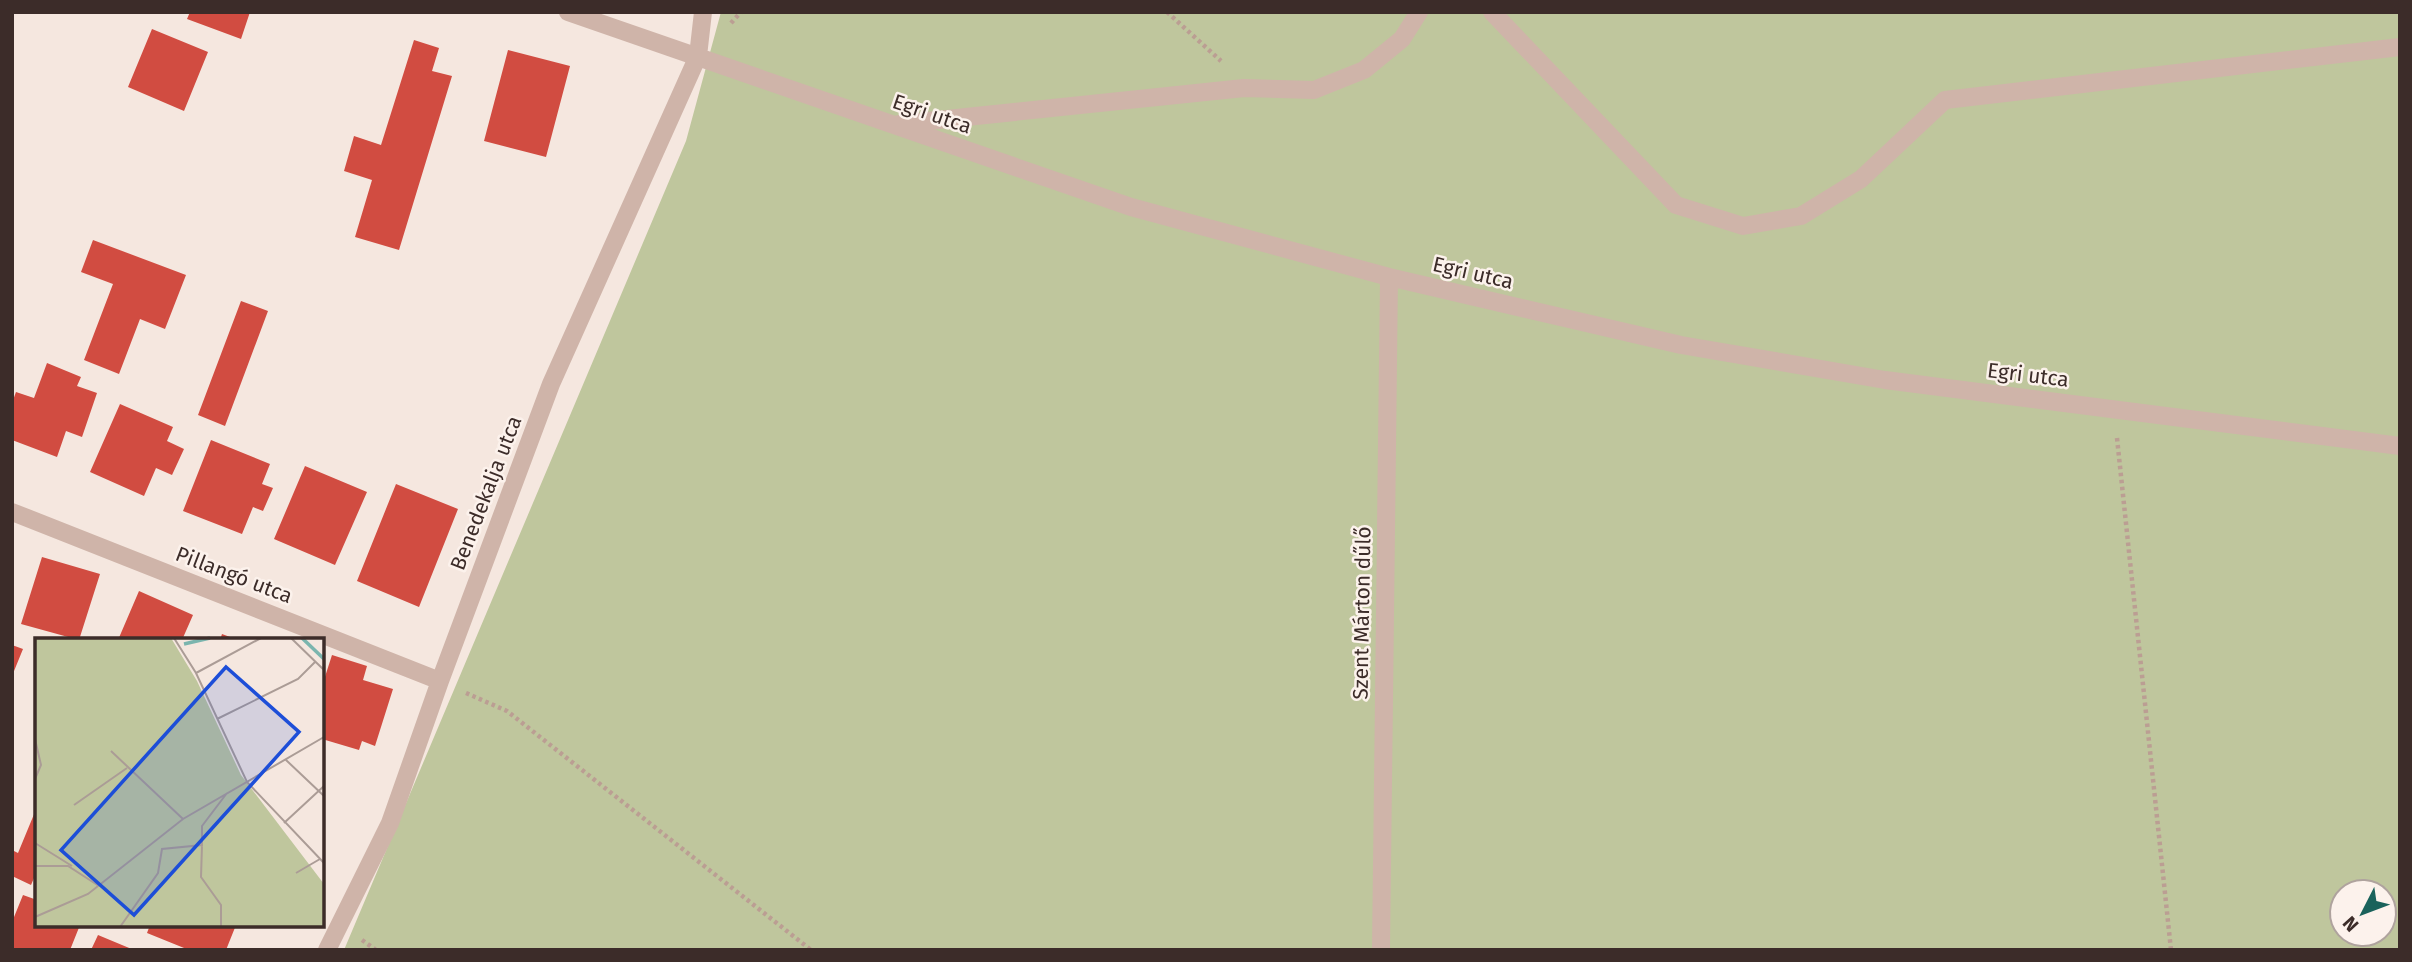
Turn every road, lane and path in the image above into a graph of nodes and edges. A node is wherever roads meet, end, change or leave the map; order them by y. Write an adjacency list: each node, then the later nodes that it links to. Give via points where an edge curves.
1 (568, 12): 7 (street, Egri utca)
2 (703, 12): 7 (street, Benedekalja utca)
3 (1167, 12): 8 (path, via 1219,58)
4 (1419, 12): 8 (street, via 1402,39 1364,70 1314,90)
5 (1492, 12): 6 (street, via 1676,205 1743,226 1801,216 1861,179 1945,100)
6 (2400, 47)
7 (698, 56): 9 (street, Egri utca); 14 (street, Benedekalja utca, via 551,384)
8 (1244, 88): 9 (street)
9 (892, 125): 10 (street, Egri utca, via 1131,207)
10 (1389, 277): 11 (street, Egri utca, via 1681,345 1885,380); 17 (street, Szent Márton dűlő)
11 (2114, 409): 12 (street, Egri utca); 18 (path)
12 (2400, 446)
13 (12, 512): 14 (street, Pillangó utca)
14 (440, 681): 15 (street, Benedekalja utca, via 390,823); 16 (path, via 507,711)
15 (327, 950)
16 (811, 950)
17 (1381, 950)
18 (2171, 950)

